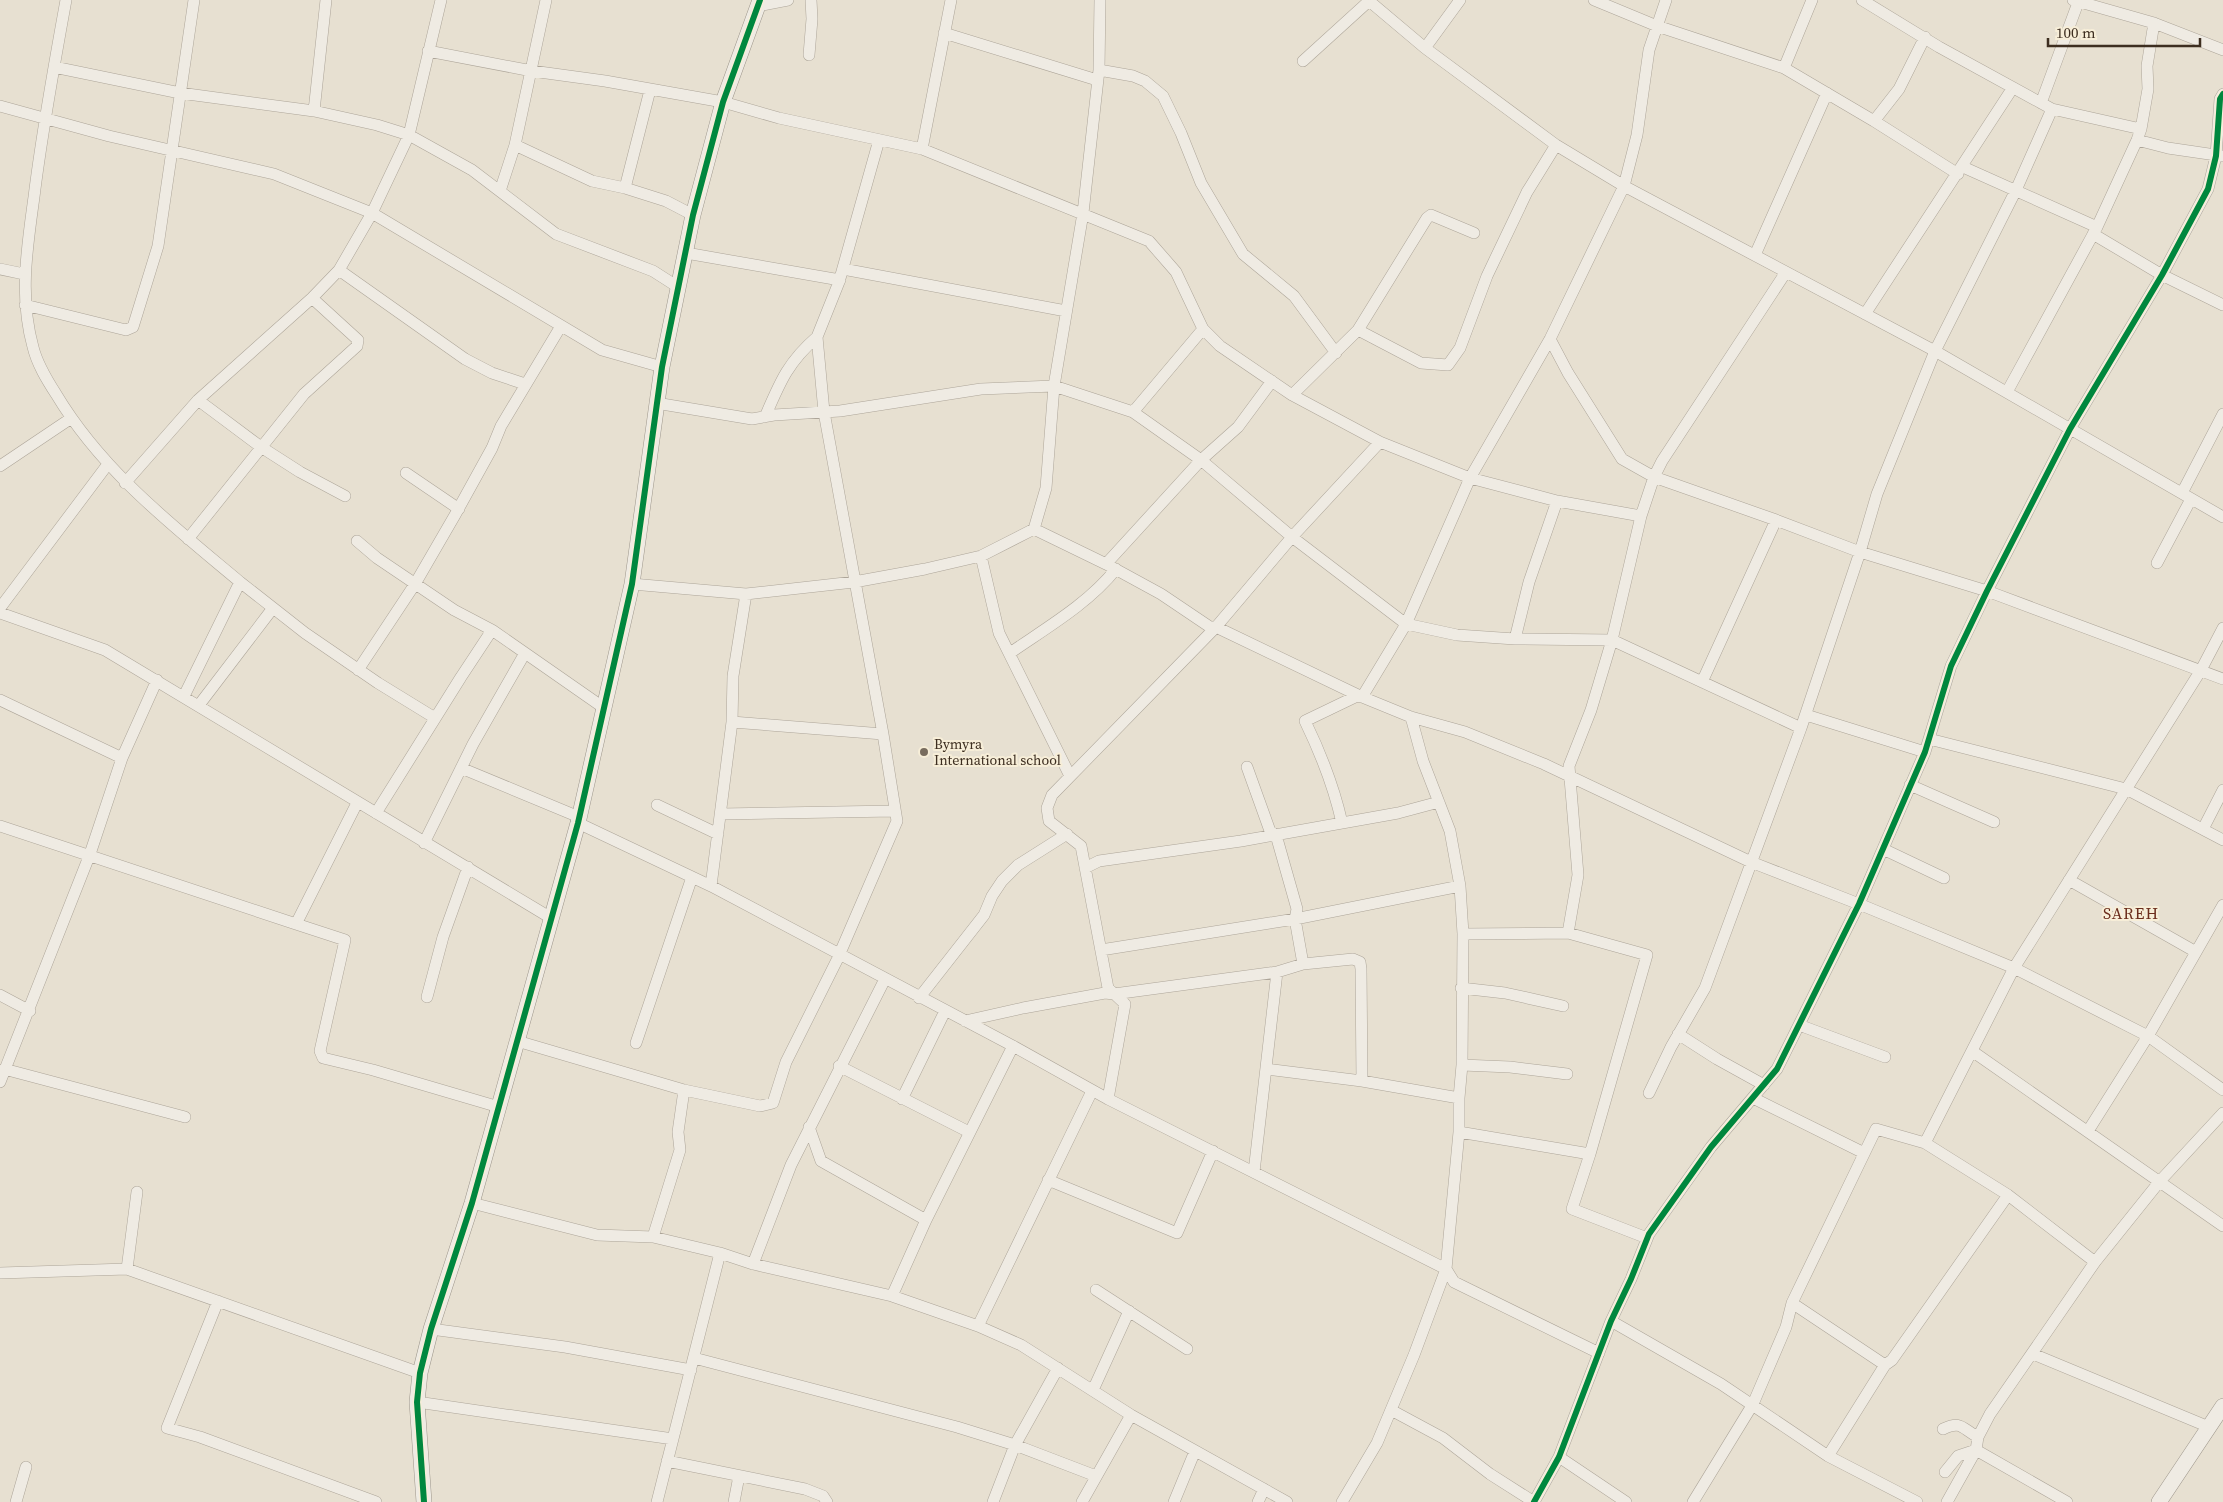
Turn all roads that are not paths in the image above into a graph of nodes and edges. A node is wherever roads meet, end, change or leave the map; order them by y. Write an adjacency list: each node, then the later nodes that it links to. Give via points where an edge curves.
1 (66, 0): 27 (street)
2 (194, 0): 33 (street)
3 (326, 0): 40 (street)
4 (441, 0): 24 (street)
5 (546, 0): 29 (street)
6 (788, 0): 17 (street)
7 (811, 0): 25 (street)
8 (950, 0): 20 (street)
9 (1100, 0): 30 (street)
10 (1369, 0): 22 (street); 26 (street)
11 (1460, 0): 22 (street)
12 (1594, 0): 19 (street)
13 (1666, 0): 19 (street)
14 (1812, 0): 28 (street)
15 (1862, 0): 21 (street)
16 (2076, 1): 18 (street); 37 (street)
17 (758, 3): 36 (street)
18 (2154, 23): 23 (street); 44 (street, via 2147,66 2148,89)
19 (1657, 26): 28 (street); 52 (street, via 1649,50 1636,135)
20 (944, 33): 30 (street); 48 (street)
21 (1925, 37): 31 (street); 42 (street, via 1899,89)
22 (1425, 48): 47 (street)
23 (2223, 50)
24 (428, 51): 29 (street); 43 (street)
25 (809, 55)
26 (1303, 61)
27 (54, 67): 33 (street); 41 (street)
28 (1784, 68): 34 (street)
29 (532, 71): 32 (street); 46 (street)
30 (1098, 75): 57 (street); 81 (street, via 1133,76 1145,81 1162,96 1202,183 1243,254 1294,296)
31 (2012, 89): 37 (street); 51 (street)
32 (650, 90): 36 (street); 53 (street)
33 (180, 93): 40 (street); 49 (street)
34 (1827, 93): 42 (street); 62 (street)
35 (2222, 97): 50 (street)
36 (722, 102): 45 (street); 58 (street)
37 (2041, 103): 39 (street)
38 (0, 106): 41 (street)
39 (2052, 109): 44 (street); 54 (street)
40 (314, 111): 43 (street)
41 (44, 117): 49 (street); 66 (street)
42 (1874, 121): 51 (street)
43 (409, 135): 55 (street, via 472,170); 56 (street)
44 (2139, 135): 50 (street, via 2168,148); 59 (street)
45 (879, 140): 48 (street); 67 (street)
46 (515, 145): 53 (street, via 592,181); 55 (street)
47 (1556, 146): 52 (street); 77 (street, via 1528,192 1487,276 1460,348 1448,365 1421,363)
48 (922, 149): 57 (street)
49 (172, 151): 56 (street, via 274,174); 71 (street, via 158,246 134,327 126,330)
50 (2220, 156): 68 (street, via 2208,189)
51 (1960, 170): 54 (street); 74 (street)
52 (1624, 186): 62 (street); 79 (street)
53 (625, 188): 58 (street, via 666,201)
54 (2016, 190): 59 (street); 80 (street)
55 (500, 191): 69 (street, via 556,234 653,271)
56 (372, 213): 64 (street); 75 (street)
57 (1083, 213): 73 (street); 76 (street, via 1149,241 1176,272)
58 (693, 215): 61 (street)
59 (2095, 231): 68 (street); 86 (street)
60 (1474, 233): 77 (street, via 1431,215 1427,218)
61 (686, 253): 67 (street); 69 (street)
62 (1755, 255): 65 (street)
63 (0, 269): 66 (street)
64 (339, 270): 70 (street); 84 (street, via 465,359 492,373)
65 (1786, 272): 74 (street); 102 (street)
66 (24, 274): 71 (street)
67 (841, 274): 73 (street); 78 (street)
68 (2162, 275): 72 (street); 95 (street)
69 (678, 287): 82 (street)
70 (312, 298): 88 (street); 97 (street, via 358,342 304,394)
71 (25, 305): 94 (street, via 33,348)
72 (2223, 305)
73 (1066, 311): 85 (street)
74 (1865, 314): 80 (street)
75 (561, 326): 82 (street, via 602,350); 84 (street)
76 (1203, 329): 83 (street, via 1220,346); 91 (street)
77 (1358, 330): 81 (street)
78 (817, 337): 90 (street); 93 (street, via 799,353 782,377)
79 (1550, 339): 102 (street, via 1622,459); 103 (street)
80 (1934, 350): 86 (street); 116 (street, via 1877,494)
81 (1336, 353): 87 (street)
82 (662, 367): 89 (street)
83 (1272, 381): 87 (street); 98 (street, via 1238,427)
84 (525, 384): 108 (street)
85 (1054, 386): 90 (street, via 980,389); 91 (street); 112 (street, via 1046,488)
86 (2007, 392): 95 (street)
87 (1292, 394): 96 (street)
88 (198, 400): 97 (street); 104 (street)
89 (656, 403): 93 (street, via 752,419); 123 (street)
90 (824, 412): 93 (street); 121 (street)
91 (1133, 412): 98 (street)
92 (2223, 414): 106 (street)
93 (765, 417)
94 (70, 419): 99 (street); 100 (street)
95 (2070, 429): 106 (street); 124 (street)
96 (1380, 442): 103 (street); 113 (street)
97 (260, 447): 105 (street); 114 (street)
98 (1201, 460): 113 (street); 119 (street)
99 (108, 464): 104 (street); 126 (street)
100 (0, 466)
101 (406, 474): 108 (street)
102 (1654, 477): 109 (street); 111 (street)
103 (1470, 478): 107 (street); 129 (street)
104 (125, 483): 114 (street)
105 (345, 496)
106 (2186, 496): 110 (street); 118 (street)
107 (1557, 501): 109 (street); 133 (street, via 1529,582)
108 (459, 509): 122 (street)
109 (1642, 516): 134 (street)
110 (2223, 517)
111 (1776, 520): 116 (street); 141 (street)
112 (1034, 529): 117 (street); 119 (street)
113 (1292, 537): 129 (street); 130 (street)
114 (188, 539): 120 (street)
115 (357, 541): 122 (street)
116 (1860, 552): 124 (street); 147 (street)
117 (981, 556): 121 (street); 136 (street, via 999,633)
118 (2157, 563)
119 (1111, 567): 130 (street, via 1161,594 1210,627); 136 (street, via 1108,579 1072,610)
120 (240, 582): 127 (street); 142 (street)
121 (854, 582): 125 (street); 152 (street)
122 (415, 584): 132 (street); 137 (street)
123 (632, 584): 125 (street); 146 (street)
124 (1988, 591): 138 (street); 153 (street, via 1951,666)
125 (746, 594): 150 (street, via 733,676)
126 (0, 608)
127 (273, 608): 137 (street); 145 (street)
128 (0, 613): 140 (street, via 105,650)
129 (1406, 624): 133 (street, via 1457,635); 143 (street)
130 (1216, 627): 143 (street); 158 (street)
131 (2223, 628): 138 (street)
132 (492, 630): 135 (street); 149 (street)
133 (1515, 639): 134 (street)
134 (1612, 640): 141 (street); 159 (street, via 1591,710 1569,766)
135 (525, 653): 146 (street); 157 (street)
136 (1010, 653): 158 (street)
137 (358, 670): 149 (street)
138 (2201, 670): 139 (street); 161 (street)
139 (2223, 679)
140 (157, 680): 142 (street); 155 (street)
141 (1702, 682): 151 (street)
142 (184, 696): 145 (street)
143 (1362, 697): 148 (street); 171 (street, via 1356,696 1305,721 1318,747)
144 (0, 700): 155 (street)
145 (199, 706): 164 (street)
146 (604, 708): 169 (street)
147 (1806, 715): 151 (street); 154 (street)
148 (1411, 717): 159 (street, via 1465,732); 163 (street)
149 (435, 718): 167 (street)
150 (732, 722): 152 (street); 168 (street)
151 (1801, 728): 181 (street)
152 (883, 734): 166 (street)
153 (1929, 739): 154 (street); 161 (street)
154 (1925, 752): 160 (street)
155 (122, 758): 180 (street)
156 (1247, 767): 176 (street, via 1270,831)
157 (461, 768): 169 (street); 178 (street)
158 (1070, 776): 175 (street, via 1052,795 1047,808 1049,821)
159 (1571, 777): 181 (street); 194 (street, via 1578,875)
160 (1910, 786): 170 (street); 179 (street)
161 (2126, 789): 173 (street); 186 (street)
162 (2223, 790): 173 (street)
163 (1439, 802): 171 (street); 188 (street, via 1450,831)
164 (357, 803): 167 (street); 193 (street)
165 (656, 805): 174 (street)
166 (895, 811): 168 (street); 198 (street, via 897,821)
167 (376, 813): 178 (street)
168 (721, 814): 174 (street)
169 (579, 820): 184 (street); 191 (street)
170 (1994, 822)
171 (1342, 823): 176 (street)
172 (0, 826): 180 (street)
173 (2203, 829): 177 (street)
174 (718, 834): 187 (street)
175 (1067, 834): 183 (street, via 1080,846); 207 (street, via 1018,865 1002,881 984,915)
176 (1276, 835): 183 (street, via 1099,861); 192 (street, via 1298,909)
177 (2223, 840)
178 (424, 843): 182 (street)
179 (1883, 849): 185 (street); 189 (street)
180 (90, 854): 193 (street); 209 (street)
181 (1751, 862): 189 (street); 213 (street, via 1706,988)
182 (468, 867): 191 (street); 206 (street, via 443,937)
183 (1085, 868): 196 (street)
184 (692, 877): 187 (street); 216 (street)
185 (1944, 878)
186 (2069, 880): 197 (street); 200 (street)
187 (711, 886): 198 (street)
188 (1460, 886): 192 (street); 195 (street)
189 (1859, 904): 200 (street); 212 (street)
190 (2223, 905): 197 (street)
191 (551, 918): 215 (street)
192 (1295, 919): 196 (street); 199 (street)
193 (296, 924): 236 (street, via 345,940 320,1052 323,1058)
194 (1568, 933): 195 (street); 246 (street, via 1646,955)
195 (1462, 934): 203 (street)
196 (1101, 950): 204 (street, via 1108,988)
197 (2196, 952): 214 (street)
198 (840, 956): 202 (street); 228 (street, via 788,1056 773,1103 760,1106)
199 (1304, 964): 201 (street); 225 (street, via 1353,959 1360,962)
200 (2014, 968): 214 (street); 218 (street)
201 (1278, 972): 204 (street); 223 (street)
202 (884, 979): 207 (street); 221 (street)
203 (1461, 988): 208 (street, via 1505,993); 220 (street)
204 (1114, 994): 211 (street, via 1022,1008); 235 (street, via 1125,1004)
205 (0, 996): 209 (street)
206 (427, 997)
207 (919, 998): 210 (street)
208 (1563, 1006)
209 (30, 1010): 222 (street)
210 (945, 1011): 211 (street); 234 (street)
211 (965, 1021): 217 (street)
212 (1799, 1025): 219 (street); 227 (street, via 1777,1069)
213 (1678, 1034): 227 (street); 231 (street)
214 (2148, 1036): 229 (street); 240 (street)
215 (517, 1041): 228 (street); 236 (street)
216 (636, 1043)
217 (1013, 1046): 230 (street); 241 (street)
218 (1972, 1051): 240 (street); 243 (street)
219 (1885, 1056)
220 (1462, 1065): 224 (street); 232 (street)
221 (839, 1066): 234 (street); 239 (street)
222 (4, 1069): 226 (street); 238 (street)
223 (1266, 1069): 225 (street); 247 (street)
224 (1567, 1074)
225 (1362, 1080): 232 (street)
226 (0, 1082)
227 (1764, 1085): 233 (street)
228 (684, 1090): 255 (street, via 678,1132 680,1150)
229 (2223, 1090)
230 (1092, 1091): 235 (street); 248 (street)
231 (1649, 1094)
232 (1459, 1098): 242 (street)
233 (1752, 1098): 245 (street); 256 (street, via 1711,1147)
234 (902, 1099): 241 (street)
235 (1108, 1099): 244 (street)
236 (499, 1107): 252 (street)
237 (2223, 1113): 249 (street)
238 (185, 1117)
239 (809, 1127): 253 (street, via 821,1161); 259 (street, via 791,1164)
240 (2088, 1131): 249 (street)
241 (969, 1132): 253 (street)
242 (1459, 1132): 246 (street); 261 (street)
243 (1925, 1143): 245 (street, via 1876,1129); 251 (street)
244 (1213, 1151): 247 (street); 248 (street, via 1177,1233)
245 (1864, 1153): 266 (street)
246 (1590, 1154): 256 (street, via 1572,1209)
247 (1254, 1172): 261 (street)
248 (1048, 1180): 269 (street)
249 (2160, 1181): 254 (street); 258 (street)
250 (137, 1192): 260 (street)
251 (2008, 1196): 258 (street); 275 (street, via 1892,1360)
252 (472, 1203): 255 (street, via 597,1235); 270 (street)
253 (926, 1220): 264 (street)
254 (2223, 1226)
255 (653, 1237): 257 (street)
256 (1647, 1238): 268 (street)
257 (720, 1253): 259 (street); 274 (street)
258 (2096, 1262): 273 (street)
259 (753, 1264): 264 (street)
260 (127, 1269): 262 (street); 265 (street)
261 (1446, 1270): 272 (street, via 1454,1282); 283 (street)
262 (0, 1273)
263 (1096, 1290): 267 (street)
264 (892, 1296): 269 (street)
265 (218, 1301): 278 (street); 301 (street, via 167,1428 200,1437)
266 (1792, 1303): 275 (street); 281 (street, via 1786,1327)
267 (1129, 1311): 271 (street); 279 (street)
268 (1611, 1321): 272 (street); 281 (street)
269 (978, 1326): 276 (street, via 1022,1345)
270 (431, 1329): 277 (street, via 565,1347); 278 (street)
271 (1187, 1349)
272 (1599, 1353): 293 (street)
273 (2033, 1354): 285 (street); 287 (street, via 1990,1414)
274 (694, 1358): 277 (street); 289 (street)
275 (1884, 1365): 292 (street)
276 (1058, 1368): 279 (street); 289 (street)
277 (691, 1370): 288 (street)
278 (420, 1373): 280 (street)
279 (1093, 1390): 284 (street)
280 (417, 1402): 288 (street); 302 (street)
281 (1753, 1404): 292 (street); 314 (street)
282 (2223, 1406): 285 (street)
283 (1391, 1410): 311 (street); 312 (street, via 1443,1438)
284 (1131, 1415): 291 (street); 298 (street)
285 (2209, 1427): 318 (street)
286 (1943, 1429): 287 (street, via 1953,1424 1960,1425)
287 (1978, 1437): 290 (street)
288 (673, 1440): 294 (street)
289 (1015, 1445): 298 (street); 306 (street)
290 (1976, 1450): 296 (street, via 1958,1456); 316 (street); 317 (street)
291 (1195, 1451): 299 (street); 308 (street)
292 (1828, 1456): 315 (street)
293 (1559, 1457): 312 (street); 313 (street)
294 (667, 1461): 297 (street); 303 (street)
295 (26, 1467): 300 (street)
296 (1945, 1472)
297 (739, 1476): 304 (street); 305 (street, via 805,1489 823,1496)
298 (1096, 1476): 307 (street)
299 (1264, 1489): 309 (street); 310 (street)
300 (16, 1502)
301 (376, 1502)
302 (424, 1502)
303 (657, 1502)
304 (734, 1502)
305 (827, 1502)
306 (992, 1502)
307 (1082, 1502)
308 (1174, 1502)
309 (1258, 1502)
310 (1286, 1502)
311 (1342, 1502)
312 (1534, 1502)
313 (1626, 1502)
314 (1694, 1502)
315 (1917, 1502)
316 (1947, 1502)
317 (2067, 1502)
318 (2159, 1502)

